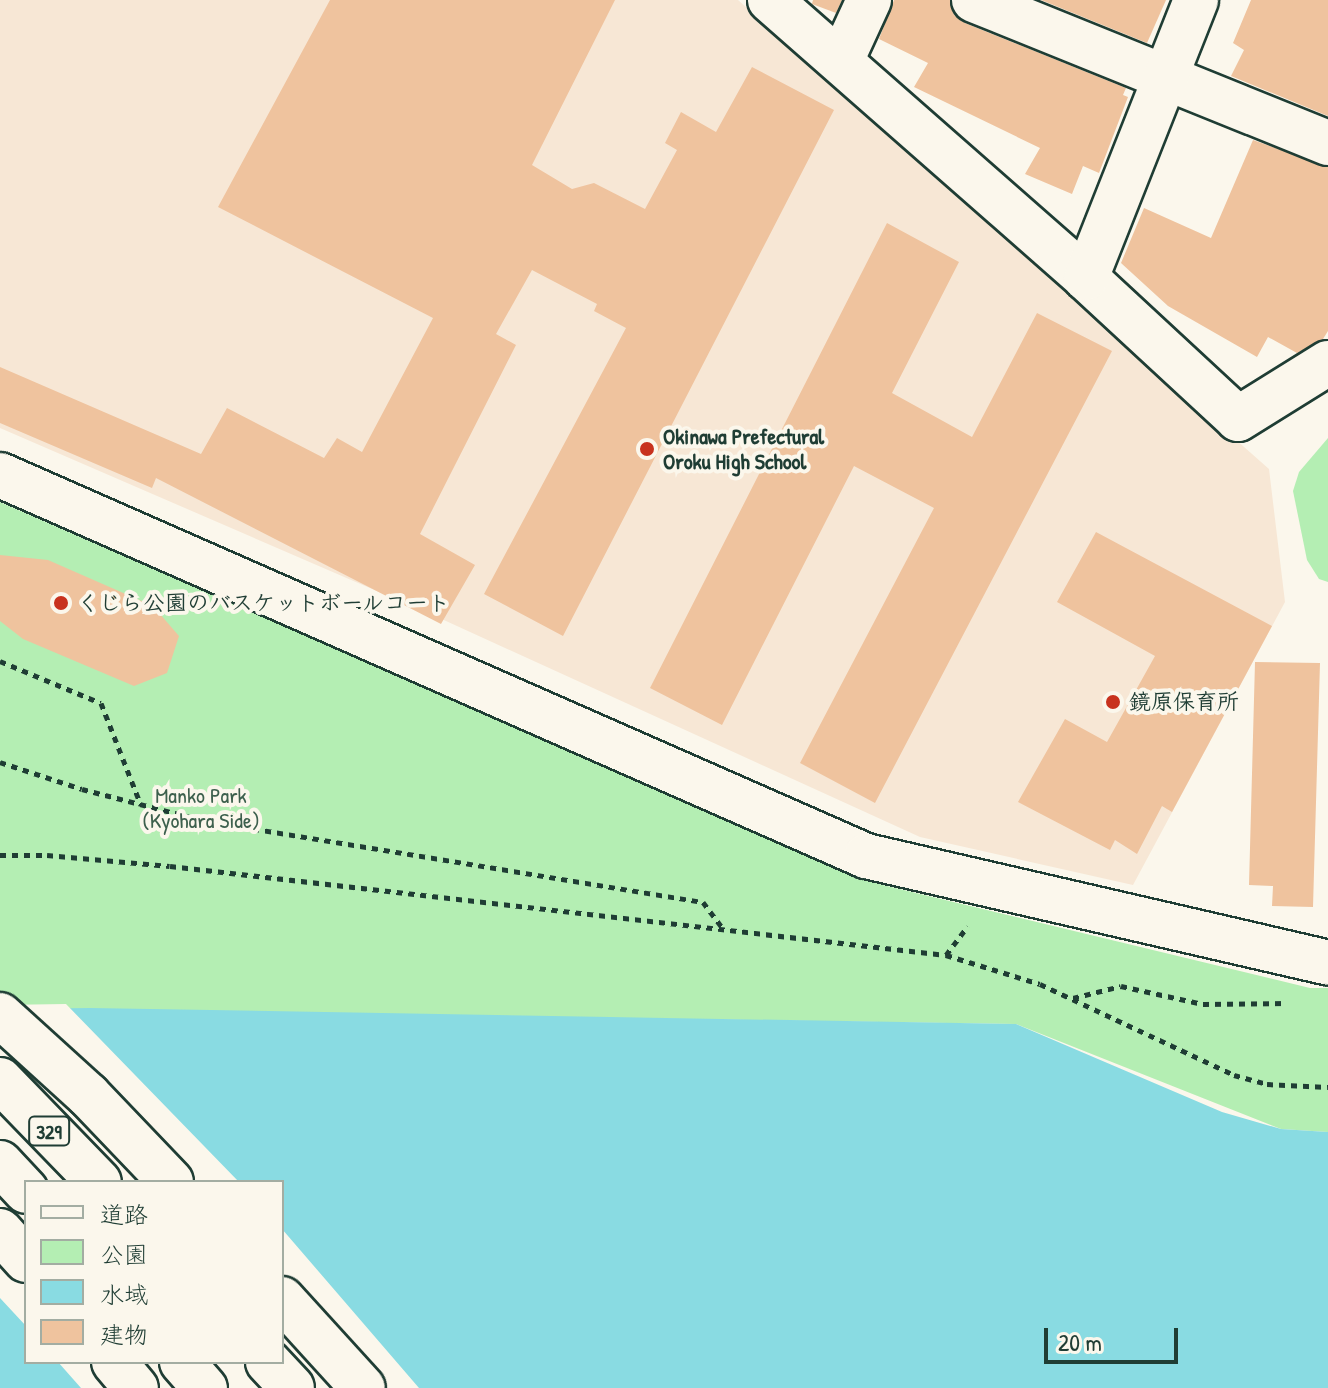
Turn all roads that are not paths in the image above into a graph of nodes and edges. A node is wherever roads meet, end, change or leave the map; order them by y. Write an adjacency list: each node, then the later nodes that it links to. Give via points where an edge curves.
1 (770, 0): 5 (main road)
2 (869, 0): 5 (main road)
3 (974, 0): 6 (main road)
4 (1196, 0): 6 (main road)
5 (841, 61): 8 (main road)
6 (1164, 76): 7 (main road); 8 (main road)
7 (1328, 143)
8 (1086, 278): 9 (main road, via 1238,419)
9 (1328, 363)
10 (0, 475): 11 (main road, via 866,856)
11 (1328, 963)
12 (0, 1015): 16 (main road, via 88,1095)
13 (0, 1080): 15 (main road, 329)
14 (0, 1163): 17 (main road, 329)
15 (97, 1180)
16 (169, 1180)
17 (24, 1189)
18 (0, 1231): 19 (main road)
19 (24, 1258)
20 (284, 1301): 27 (main road)
21 (116, 1364): 24 (main road)
22 (184, 1364): 25 (main road)
23 (270, 1364): 26 (main road)
24 (136, 1388)
25 (205, 1388)
26 (292, 1388)
27 (363, 1388)

